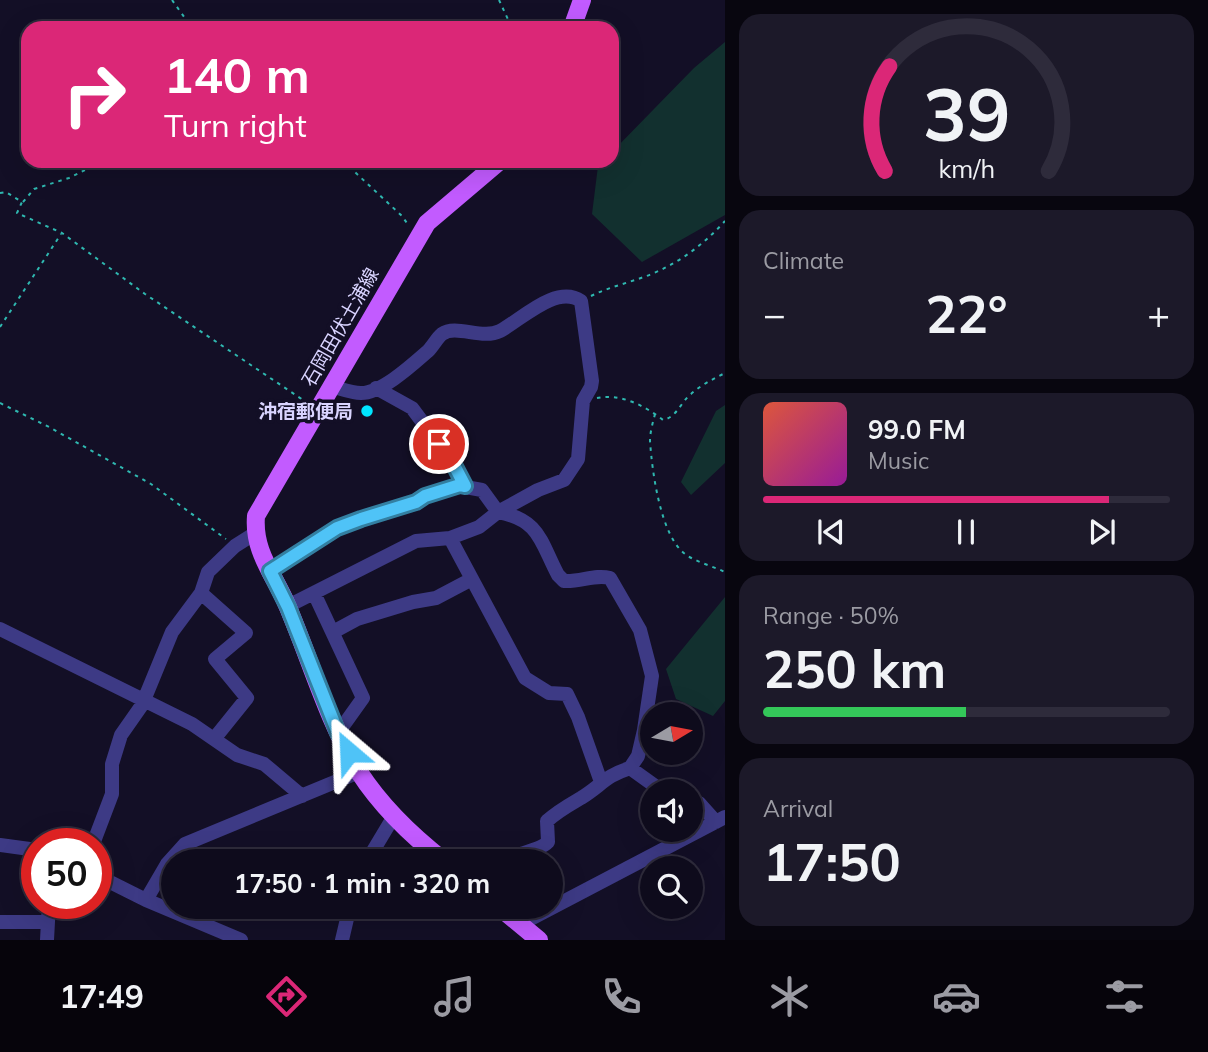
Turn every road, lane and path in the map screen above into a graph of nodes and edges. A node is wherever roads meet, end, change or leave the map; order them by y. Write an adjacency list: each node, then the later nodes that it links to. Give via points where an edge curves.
1 (172, 0): 4 (path)
2 (499, 0): 5 (path)
3 (582, 0): 6 (main road)
4 (187, 21)
5 (509, 21)
6 (574, 21)
7 (89, 168): 11 (path, via 34,189)
8 (351, 168): 14 (path, via 402,216)
9 (492, 168): 14 (main road, 石岡田伏土浦線, via 427,223)
10 (0, 193): 11 (path)
11 (22, 202): 13 (path, via 17,213)
12 (725, 221): 15 (path, via 686,256)
13 (62, 233): 16 (path); 22 (path)
14 (417, 239): 18 (main road, 石岡田伏土浦線)
15 (581, 301): 19 (street, via 570,296 544,302 497,332 443,333 394,380); 20 (street, via 592,381)
16 (0, 327)
17 (725, 373): 23 (path, via 689,395 672,418 663,420)
18 (330, 386): 19 (street, via 363,393); 22 (main road, 石岡田伏土浦線)
19 (376, 388): 24 (street, via 412,408)
20 (583, 401): 23 (path, via 607,396 643,405); 25 (street, via 576,465 564,480)
21 (0, 403): 28 (path, via 151,484)
22 (317, 409): 26 (main road, 石岡田伏土浦線, via 256,516)
23 (654, 414): 30 (path, via 650,438 656,489 667,527 686,554)
24 (465, 486): 25 (street, via 482,490); 29 (street, via 337,528)
25 (498, 512): 27 (street, via 479,527); 40 (street, via 532,525 564,581 610,578 628,607 640,631 652,677 638,756)
26 (254, 534): 28 (street); 29 (main road)
27 (450, 538): 31 (street); 33 (street, via 416,541)
28 (235, 546): 32 (street, via 208,572)
29 (270, 571): 34 (main road)
30 (725, 572)
31 (472, 579): 36 (street, via 436,598 357,619); 43 (street, via 525,678 549,693 567,694)
32 (201, 593): 37 (street, via 172,632); 39 (street, via 246,633 215,659 247,698)
33 (314, 593): 34 (street); 36 (street)
34 (288, 607): 38 (main road)
35 (0, 629): 37 (street)
36 (333, 632): 38 (street, via 363,698)
37 (144, 699): 39 (street); 48 (street, via 121,735 112,764 111,794)
38 (338, 733): 41 (main road)
39 (214, 739): 44 (street, via 237,755 264,764)
40 (630, 768): 42 (street); 43 (street)
41 (359, 772): 44 (street); 46 (main road)
42 (645, 779)
43 (601, 782): 53 (street, via 547,821 548,842)
44 (302, 796): 55 (street, via 185,844)
45 (703, 806): 47 (street)
46 (394, 816): 51 (street); 52 (main road)
47 (721, 820): 61 (street)
48 (99, 828)
49 (0, 845): 50 (street)
50 (21, 848)
51 (374, 849)
52 (431, 849)
53 (538, 849)
54 (112, 883): 55 (street)
55 (146, 900): 63 (street)
56 (48, 919): 60 (street)
57 (348, 919): 64 (street)
58 (512, 919): 61 (main road)
59 (0, 922): 60 (street)
60 (48, 922): 62 (street)
61 (519, 925): 65 (main road)
62 (47, 940)
63 (242, 940)
64 (342, 940)
65 (539, 940)

